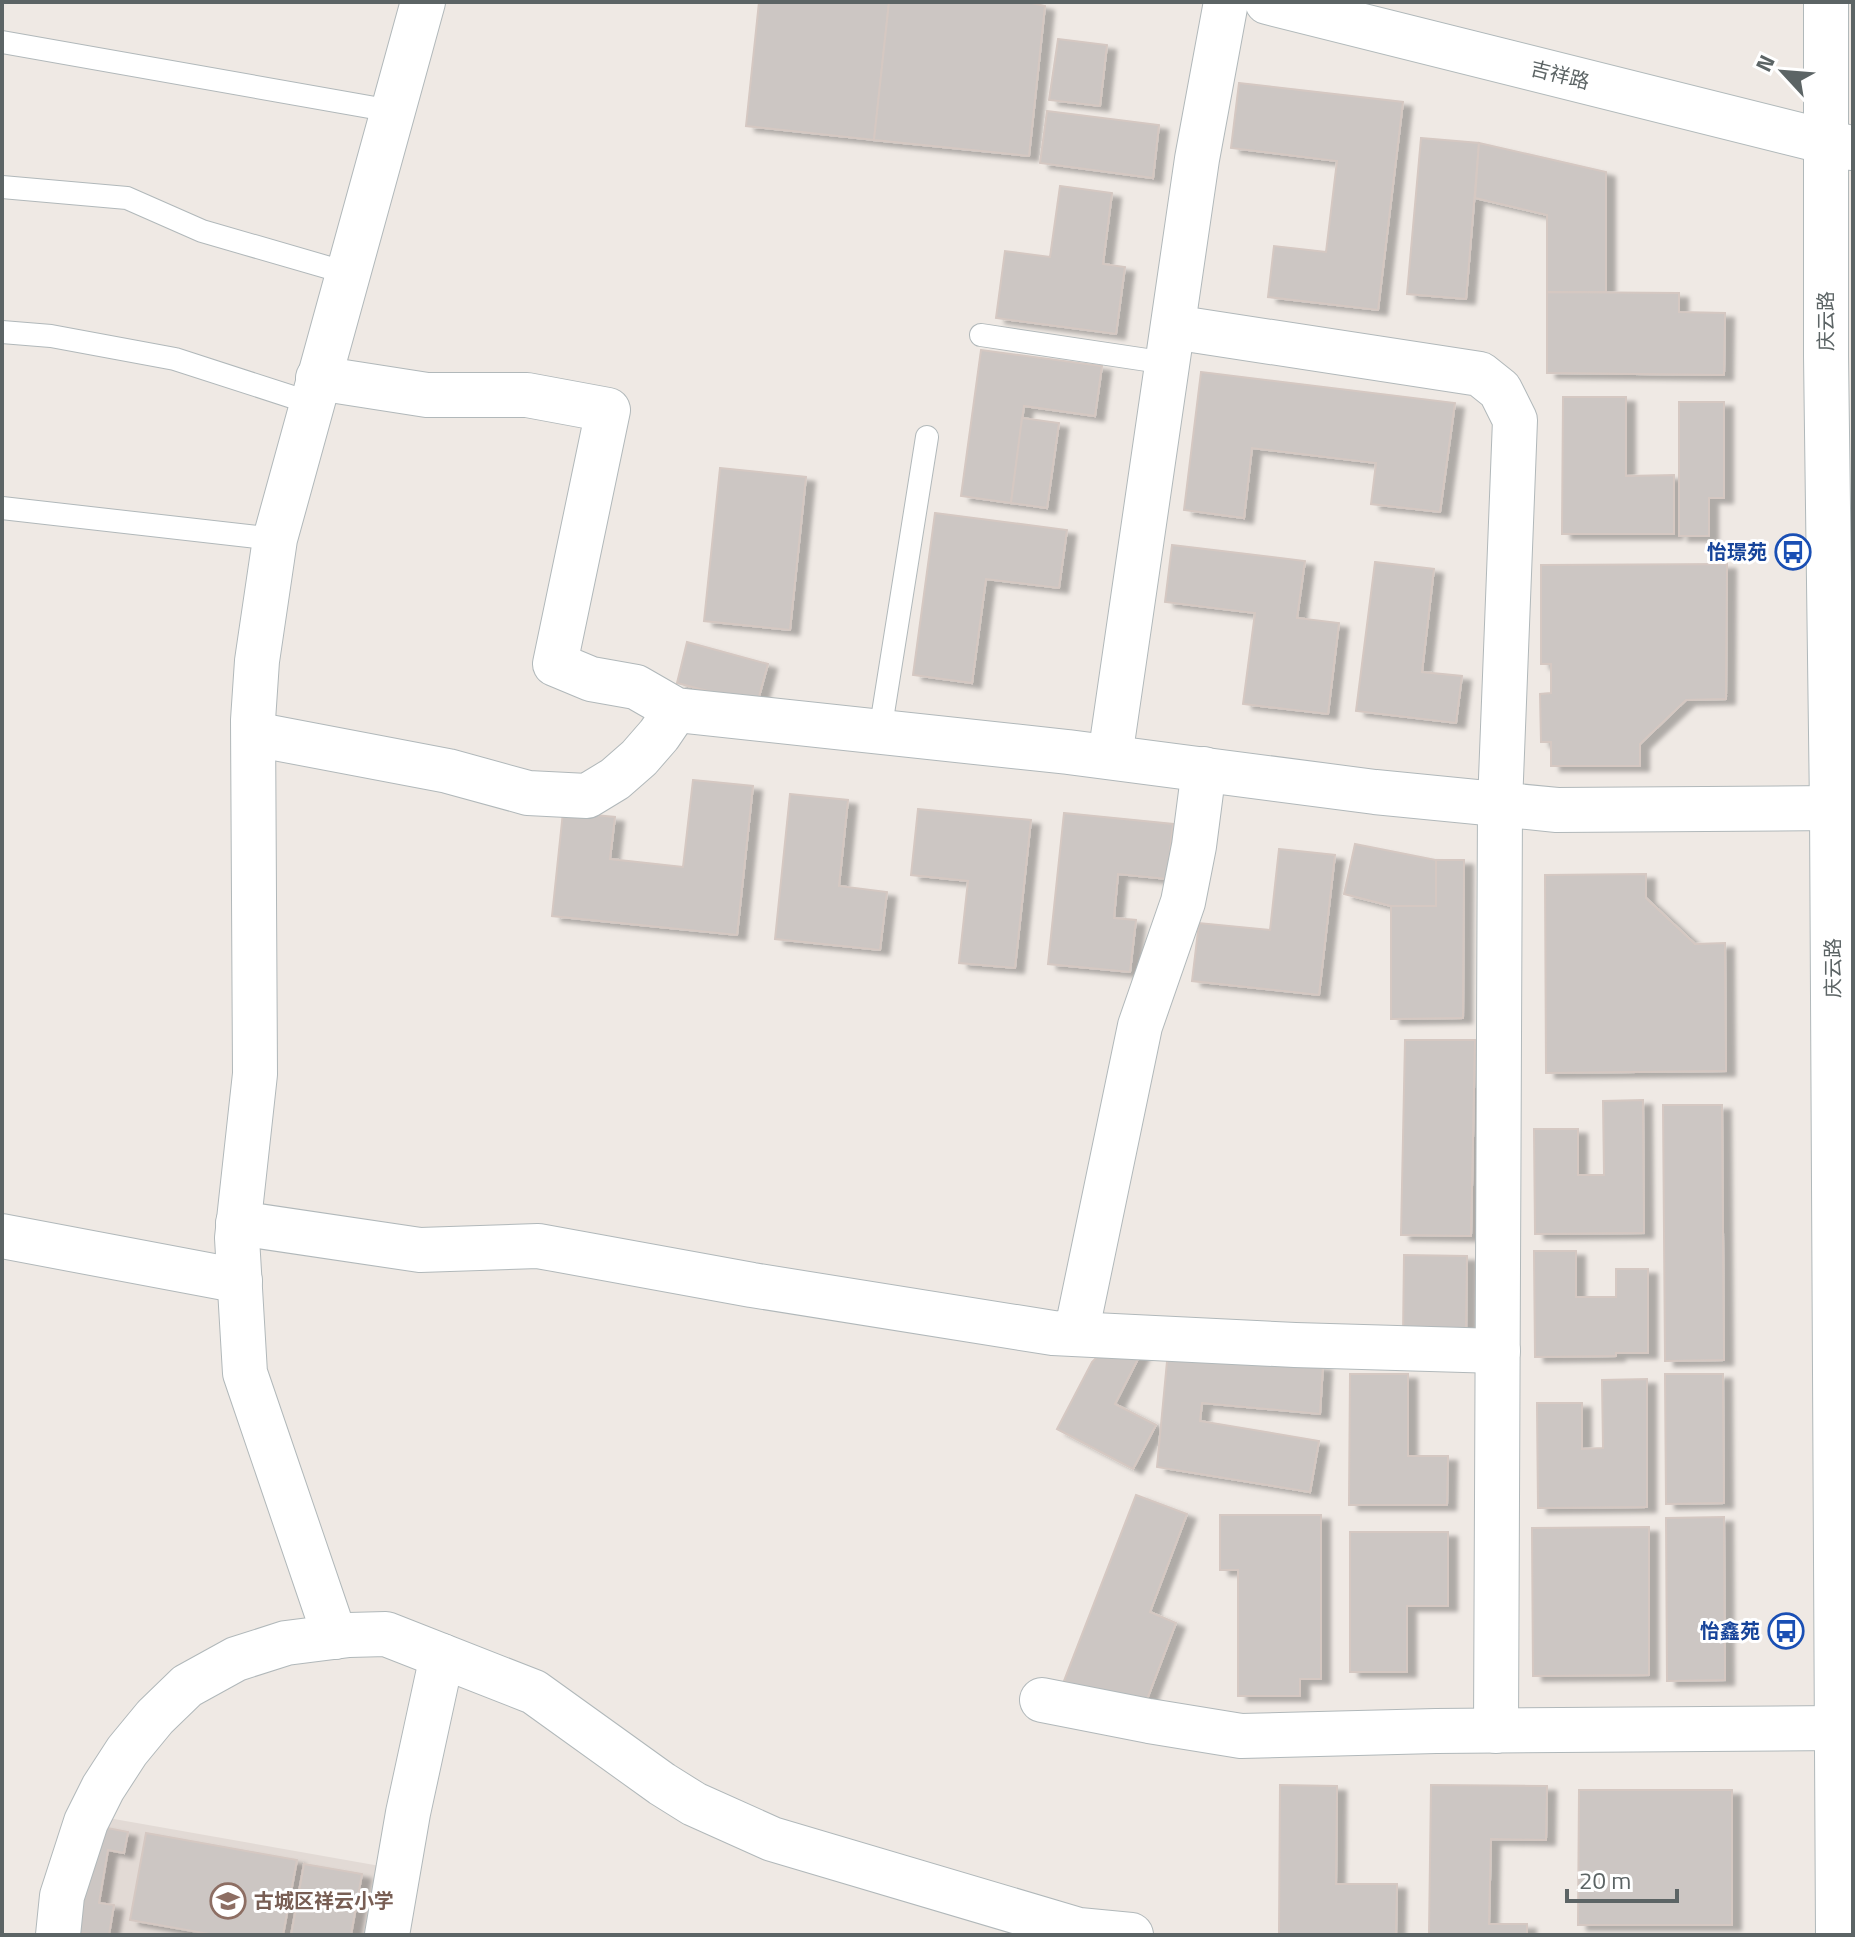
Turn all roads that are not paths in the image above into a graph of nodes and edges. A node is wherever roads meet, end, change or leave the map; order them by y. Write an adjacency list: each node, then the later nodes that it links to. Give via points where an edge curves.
1 (423, 2): 6 (street)
2 (1226, 2): 12 (street)
3 (1267, 2): 7 (street, 吉祥路)
4 (1826, 2): 7 (street, 庆云路)
5 (2, 42): 6 (lane)
6 (392, 111): 9 (street)
7 (1839, 145): 23 (street, 庆云路)
8 (2, 187): 9 (lane, via 127,198 202,231)
9 (347, 273): 13 (street)
10 (2, 332): 13 (lane, via 51,336)
11 (981, 335): 12 (lane)
12 (1170, 345): 20 (street); 22 (street, via 1480,374 1500,390 1515,420)
13 (315, 390): 16 (street); 17 (street, via 527,395 608,410 555,664 591,679 636,687)
14 (927, 437): 18 (lane)
15 (2, 508): 16 (lane)
16 (275, 539): 19 (street, via 257,661)
17 (676, 710): 18 (street); 19 (street, via 639,758 587,796 528,793 448,771)
18 (880, 732): 20 (street)
19 (254, 734): 24 (street, via 255,1074)
20 (1110, 757): 21 (street)
21 (1204, 769): 22 (street); 27 (street, via 1183,902 1140,1026)
22 (1500, 804): 23 (street, via 1557,810); 28 (street)
23 (1832, 808): 32 (street, 庆云路)
24 (238, 1223): 26 (street); 27 (street, via 420,1250 538,1246)
25 (2, 1236): 26 (street)
26 (240, 1281): 29 (street, via 245,1373)
27 (1076, 1334): 28 (street)
28 (1498, 1351): 33 (street)
29 (335, 1637): 30 (street, via 386,1634); 34 (street, via 286,1643 236,1659 187,1686 155,1717 127,1751 86,1822 62,1896)
30 (442, 1656): 35 (street); 36 (street, via 534,1692 662,1784 732,1823 1079,1930)
31 (1042, 1700): 33 (street, via 1241,1736)
32 (1837, 1728): 33 (street); 37 (street, 庆云路)
33 (1496, 1731)
34 (58, 1935)
35 (387, 1935)
36 (1131, 1935)
37 (1838, 1935)

